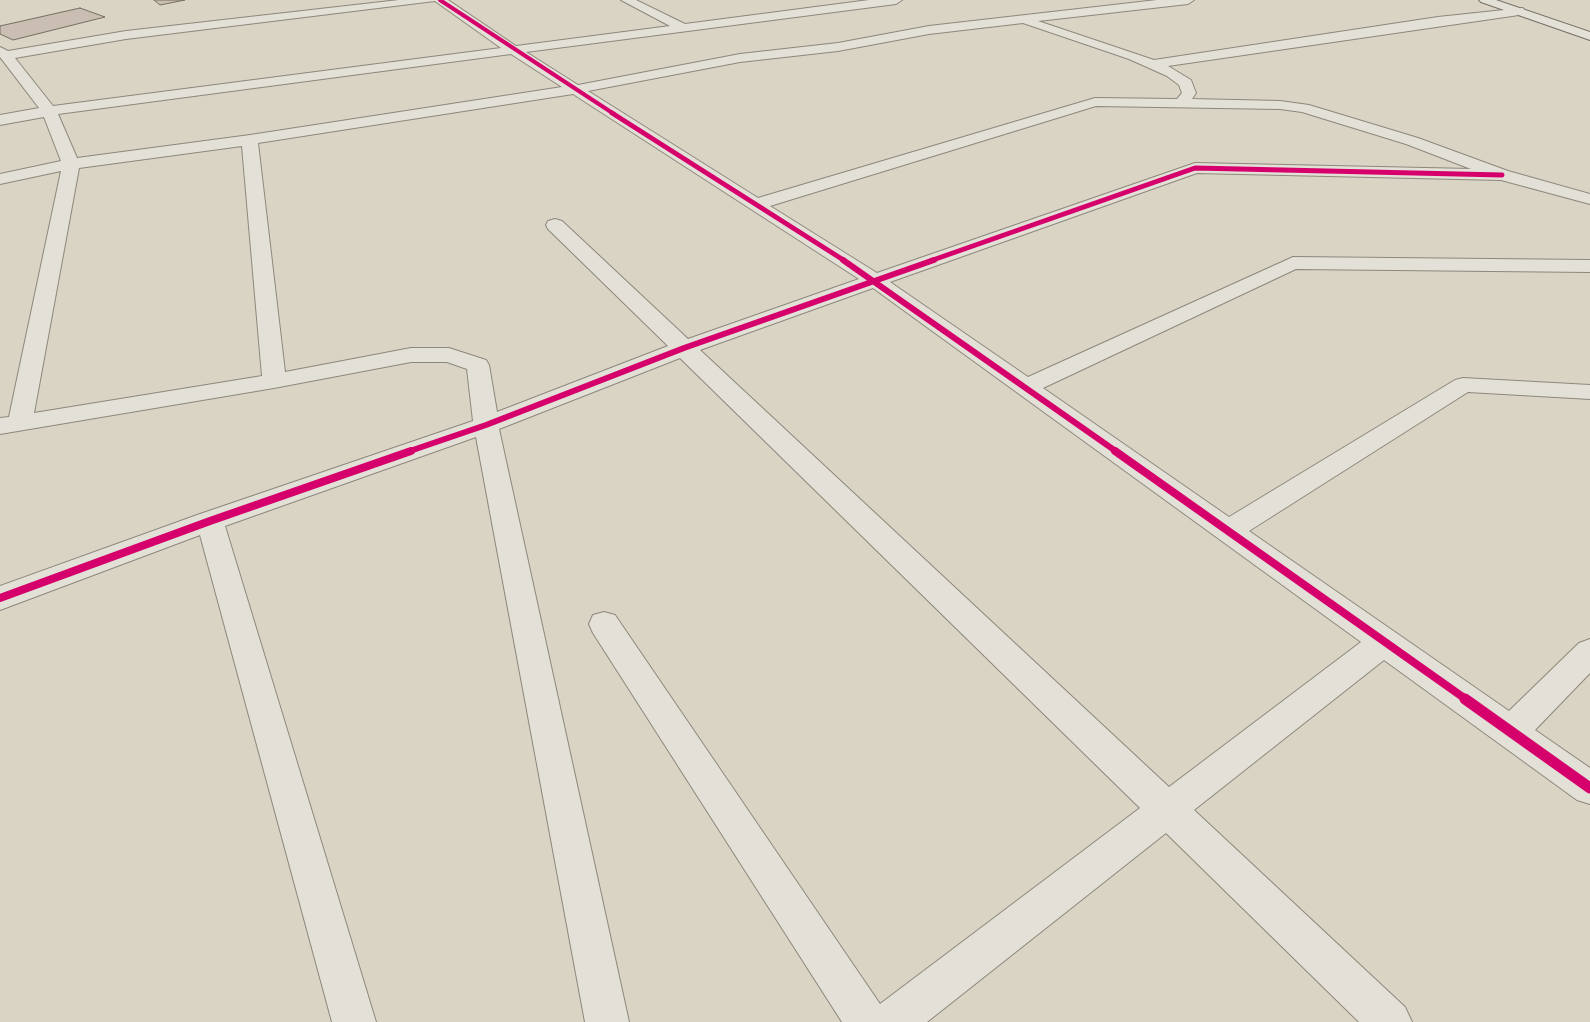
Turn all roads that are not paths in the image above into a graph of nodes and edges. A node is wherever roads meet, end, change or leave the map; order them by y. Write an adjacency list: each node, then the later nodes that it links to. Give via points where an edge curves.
1 (430, 0): 18 (street, via 126,35)
2 (440, 0): 17 (street)
3 (628, 0): 14 (street)
4 (896, 0): 9 (street)
5 (1068, 0): 11 (street)
6 (1188, 0): 11 (street)
7 (1485, 0): 10 (street)
8 (1499, 0): 13 (street)
9 (863, 2): 14 (street)
10 (1518, 6): 13 (street, via 1551,12); 16 (street); 19 (street)
11 (1095, 11): 12 (street)
12 (1022, 19): 19 (street); 20 (street, via 929,30 838,47 740,58)
13 (1568, 21): 15 (street)
14 (684, 28): 17 (street)
15 (1590, 29)
16 (1590, 36)
17 (515, 51): 20 (street); 22 (street)
18 (3, 53): 22 (street)
19 (1153, 64): 21 (street, via 1186,83 1189,93)
20 (577, 89): 24 (street); 29 (street)
21 (1182, 102): 26 (street, via 1304,108 1412,141); 29 (street, via 1095,102)
22 (49, 111): 23 (street); 25 (street)
23 (0, 120)
24 (250, 140): 25 (street); 34 (street)
25 (71, 164): 27 (street); 37 (street)
26 (1502, 175): 28 (street); 32 (street, via 1195,168)
27 (0, 179)
28 (1590, 199)
29 (756, 204): 32 (street)
30 (555, 225): 33 (street)
31 (1590, 266): 35 (street, via 1294,263)
32 (874, 280): 33 (street); 35 (street)
33 (684, 348): 38 (street); 47 (street)
34 (274, 381): 37 (street); 38 (street, via 410,355 449,355 478,365)
35 (1026, 387): 40 (street)
36 (1590, 392): 40 (street, via 1463,385)
37 (10, 425)
38 (486, 425): 39 (street); 49 (street)
39 (210, 522): 41 (street); 48 (street)
40 (1228, 531): 43 (street)
41 (0, 598)
42 (604, 624): 50 (street)
43 (1384, 642): 45 (street); 47 (street)
44 (1590, 652): 45 (street)
45 (1512, 732): 46 (street)
46 (1590, 788)
47 (1168, 810): 51 (street); 52 (street)
48 (354, 1022)
49 (607, 1022)
50 (867, 1022)
51 (892, 1022)
52 (1390, 1022)

